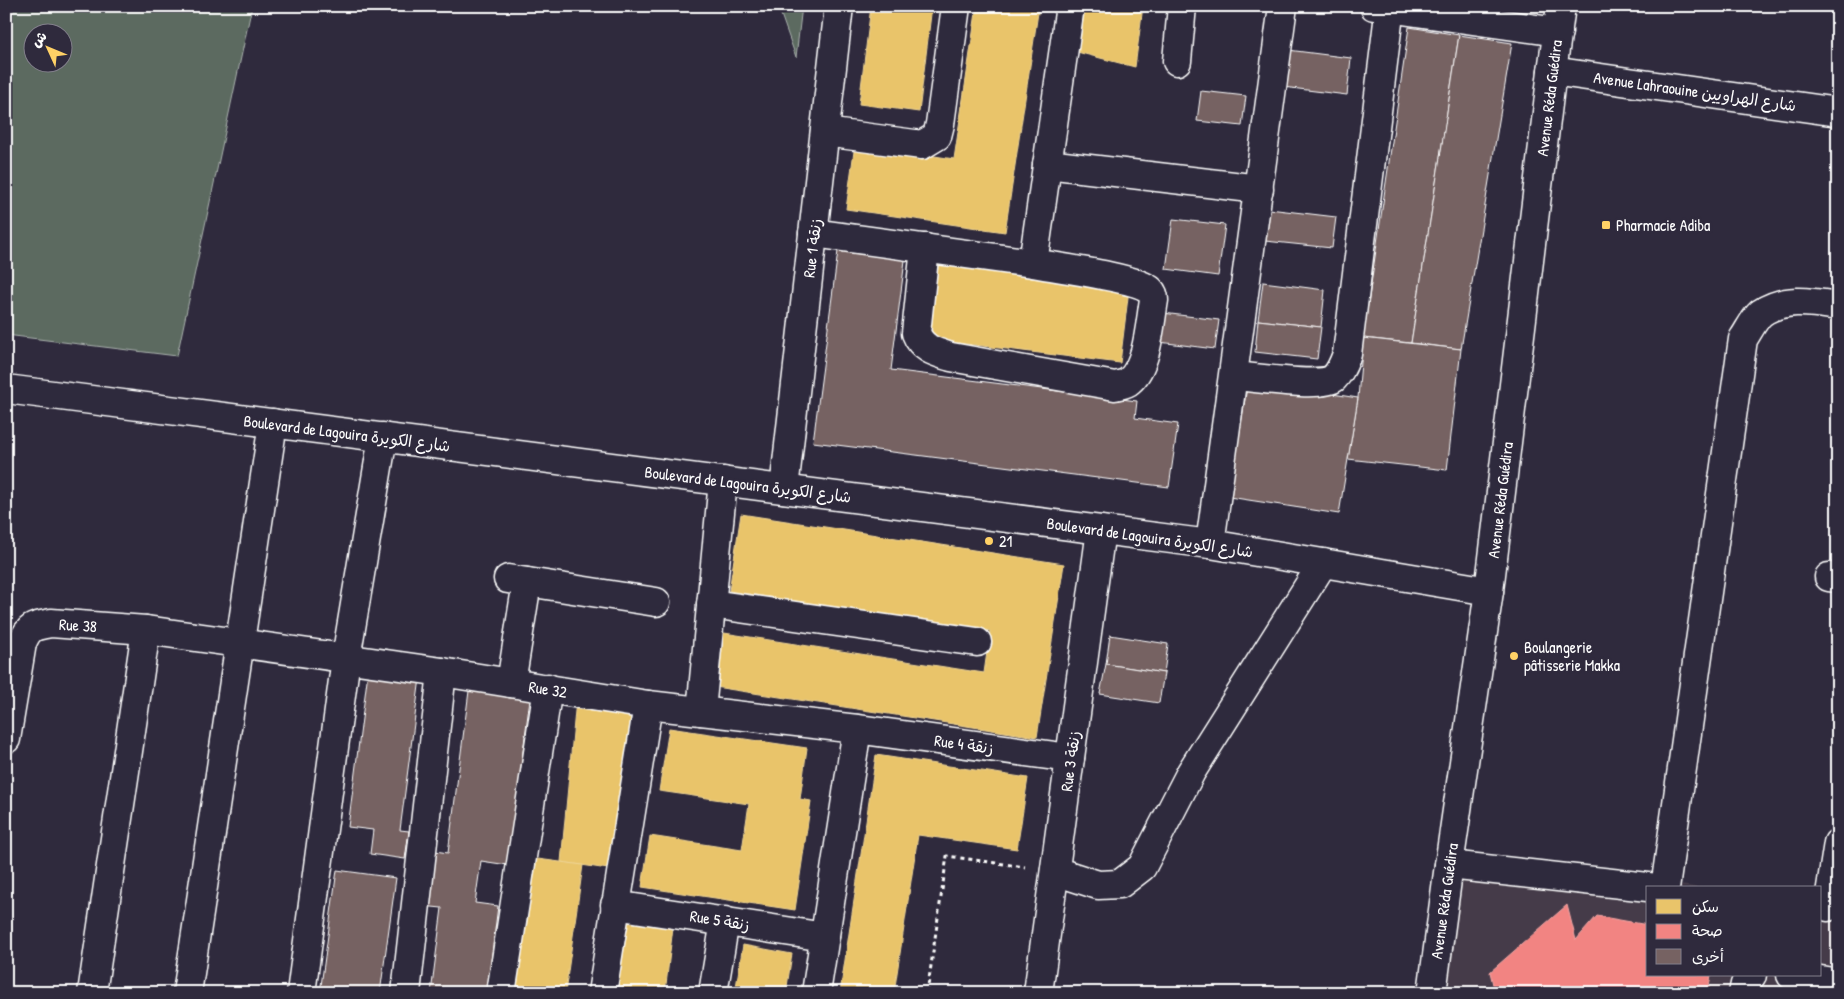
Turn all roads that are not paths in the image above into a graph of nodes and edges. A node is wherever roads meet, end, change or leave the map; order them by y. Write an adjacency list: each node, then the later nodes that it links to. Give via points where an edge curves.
1 (839, 6): 11 (street, Rue 1 زنقة)
2 (956, 6): 11 (street, via 937,136 922,145)
3 (1070, 6): 12 (street)
4 (1182, 6): 8 (street)
5 (1284, 6): 13 (street)
6 (1385, 7): 7 (street); 18 (street, via 1347,354 1342,367 1333,379 1318,383)
7 (1559, 19): 9 (street, Avenue Réda Guédira)
8 (1177, 61)
9 (1552, 70): 10 (street, Avenue Lahraouine شارع الهراويين); 27 (street, Avenue Réda Guédira)
10 (1838, 112)
11 (825, 132): 14 (street, Rue 1 زنقة)
12 (1047, 164): 13 (street); 16 (street)
13 (1259, 189): 18 (street)
14 (813, 233): 15 (street); 23 (street, Rue 1 زنقة)
15 (925, 248): 16 (street); 16 (street, via 916,332 920,342 930,350 951,357 1115,386 1129,382 1144,357 1154,300 1150,289 1131,281)
16 (1033, 263)
17 (1838, 306): 45 (street, via 1804,301 1782,303 1760,314 1743,339)
18 (1234, 376): 25 (street)
19 (6, 389): 20 (street, Boulevard de Lagouira شارع الكويرة)
20 (273, 423): 21 (street, Boulevard de Lagouira شارع الكويرة); 32 (street)
21 (382, 438): 22 (street, Boulevard de Lagouira شارع الكويرة); 33 (street)
22 (723, 481): 23 (street, Boulevard de Lagouira شارع الكويرة); 29 (street)
23 (784, 489): 24 (street, Boulevard de Lagouira شارع الكويرة)
24 (1101, 530): 25 (street, Boulevard de Lagouira شارع الكويرة); 41 (street, Rue 3 زنقة)
25 (1210, 544): 26 (street, Boulevard de Lagouira شارع الكويرة)
26 (1323, 563): 27 (street, Boulevard de Lagouira شارع الكويرة); 44 (street, via 1190,772 1142,867 1120,884 1098,885)
27 (1489, 591): 43 (street, Avenue Réda Guédira)
28 (656, 602): 35 (street, via 518,580)
29 (711, 604): 31 (street); 38 (street)
30 (146, 630): 32 (street, Rue 38); 40 (street, Rue 38, via 51,623 27,631 22,643); 54 (street)
31 (976, 642)
32 (240, 644): 33 (street, Rue 32); 55 (street)
33 (346, 658): 34 (street, Rue 32); 56 (street)
34 (442, 672): 35 (street, Rue 32); 57 (street)
35 (511, 683): 36 (street, Rue 32)
36 (548, 688): 37 (street, Rue 32); 58 (street)
37 (648, 705): 38 (street, Rue 32); 47 (street)
38 (701, 711): 39 (street, Rue 32)
39 (857, 730): 41 (street, Rue 4 زنقة); 50 (street)
40 (6, 739)
41 (1070, 758): 44 (street, Rue 3 زنقة)
42 (1838, 843): 48 (street)
43 (1448, 865): 46 (street); 63 (street, Avenue Réda Guédira)
44 (1055, 871): 62 (street, Rue 3 زنقة)
45 (1665, 886)
46 (1646, 887)
47 (616, 905): 49 (street, Rue 5 زنقة); 59 (street)
48 (1829, 907)
49 (725, 921): 50 (street, Rue 5 زنقة); 60 (street)
50 (825, 937): 61 (street)
51 (1751, 976): 64 (street, via 1745,984)
52 (1797, 976): 53 (street)
53 (1838, 983)
54 (92, 993)
55 (187, 993)
56 (301, 993)
57 (406, 993)
58 (501, 993)
59 (602, 993)
60 (713, 993)
61 (816, 993)
62 (1038, 993)
63 (1432, 993)
64 (1744, 993)

